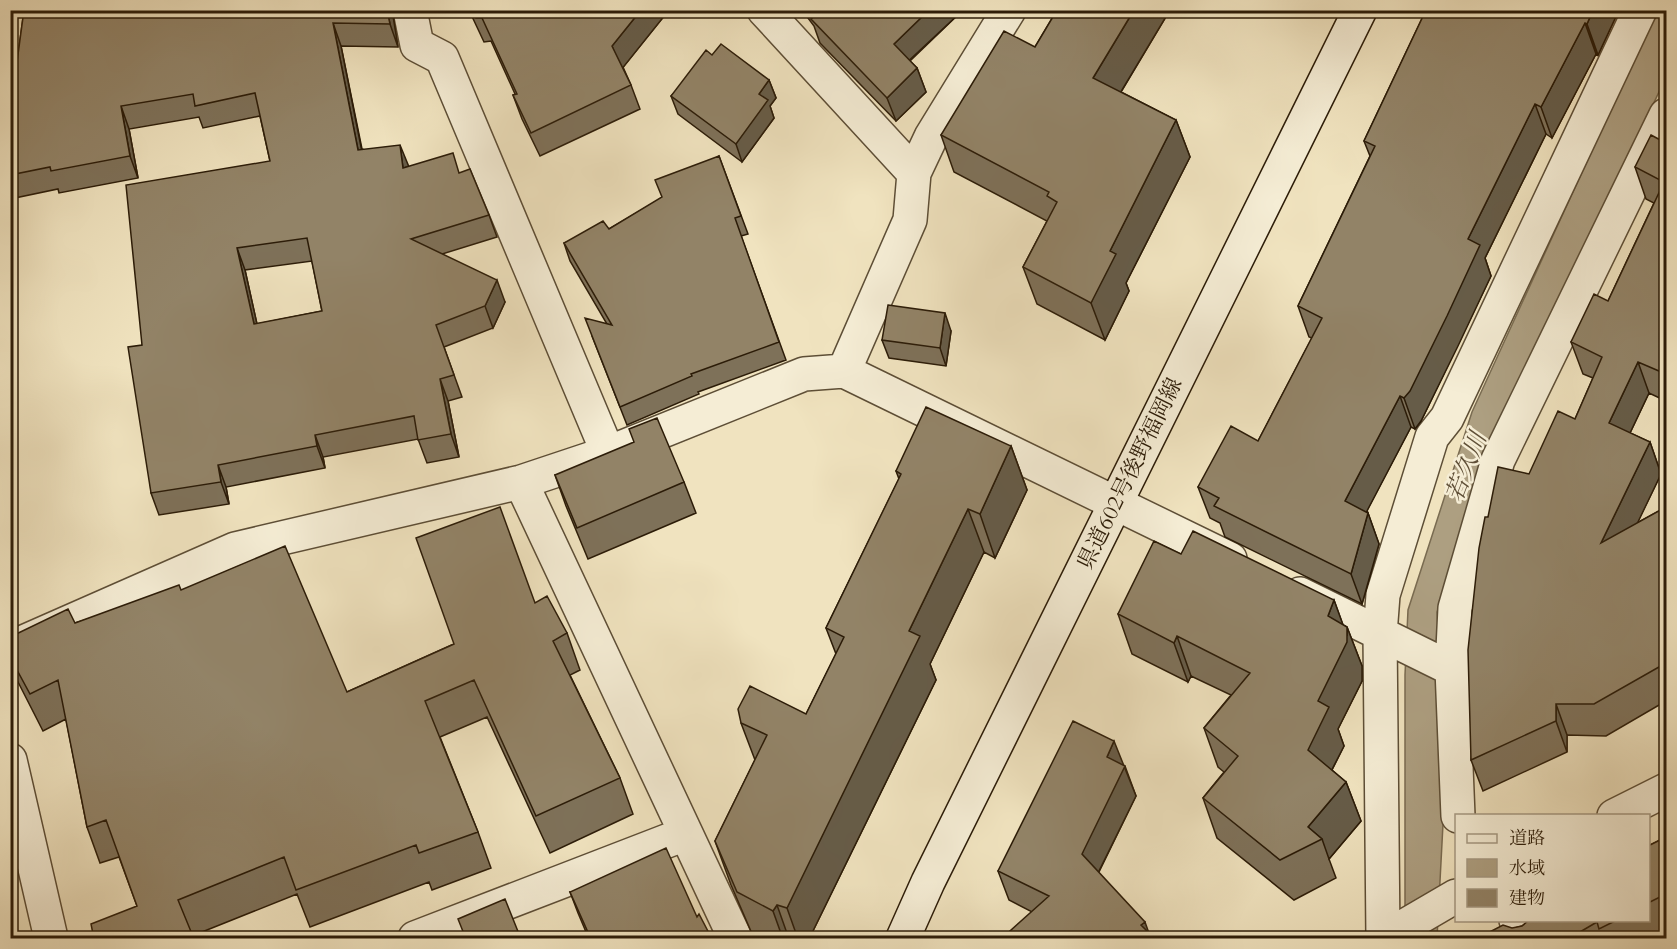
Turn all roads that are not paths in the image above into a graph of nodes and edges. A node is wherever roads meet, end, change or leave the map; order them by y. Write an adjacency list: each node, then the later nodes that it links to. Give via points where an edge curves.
1 (410, 10): 9 (street, via 417,45 442,58)
2 (764, 10): 7 (street)
3 (1009, 10): 7 (street, via 931,137)
4 (1360, 10): 11 (street, 県道602号後野福岡線)
5 (1640, 10): 12 (street, via 1447,418 1432,437 1383,595)
6 (1666, 115): 14 (street, via 1498,460 1455,608)
7 (914, 173): 8 (street, via 910,220)
8 (844, 371): 9 (street, via 804,374); 11 (street)
9 (609, 453): 10 (street)
10 (521, 482): 13 (street, via 235,549); 19 (street)
11 (1115, 502): 12 (street); 20 (street, 県道602号後野福岡線)
12 (1380, 634): 14 (street); 28 (street)
13 (10, 648)
14 (1452, 669): 17 (street)
15 (10, 760): 23 (street)
16 (1666, 790): 18 (street)
17 (1458, 814)
18 (1618, 814)
19 (685, 834): 24 (street); 25 (street)
20 (928, 882): 26 (street, 県道602号後野福岡線); 27 (street)
21 (1455, 897): 28 (street)
22 (1516, 922): 29 (street)
23 (51, 939)
24 (416, 939)
25 (735, 939)
26 (903, 939)
27 (911, 939)
28 (1384, 939)
29 (1524, 939)

